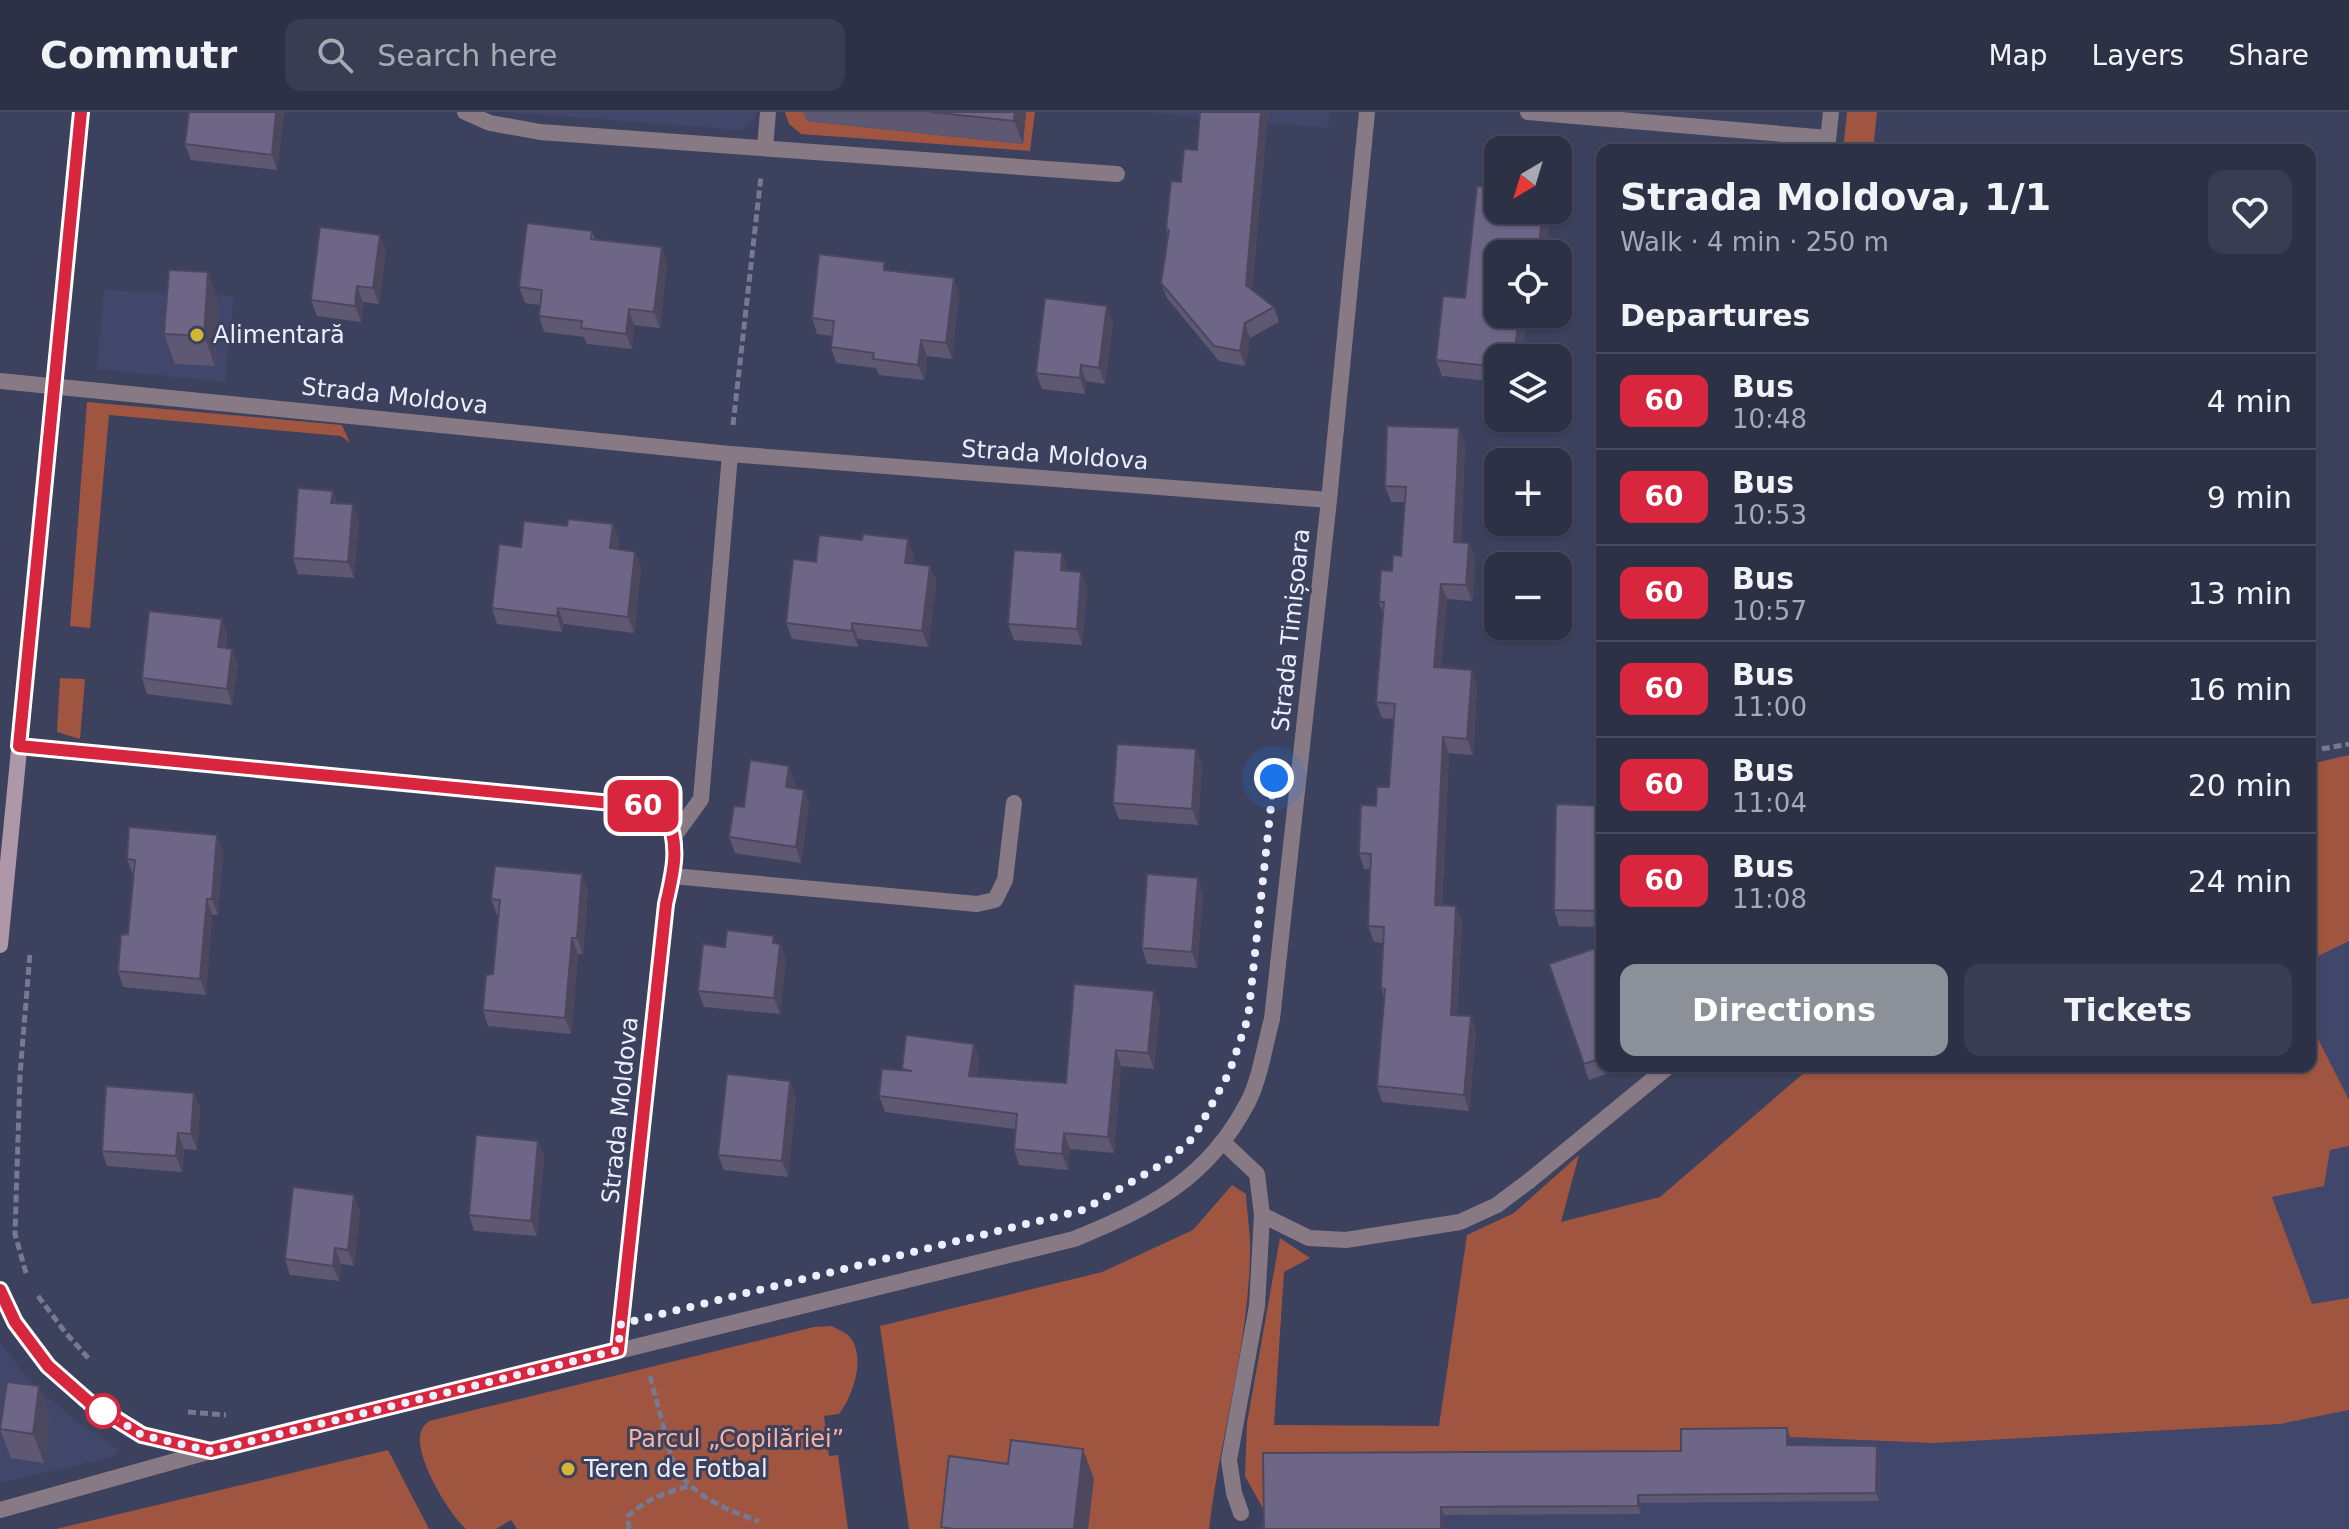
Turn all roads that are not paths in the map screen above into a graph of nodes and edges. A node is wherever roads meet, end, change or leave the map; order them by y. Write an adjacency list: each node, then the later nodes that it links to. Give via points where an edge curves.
1 (81, 112): 11 (street)
2 (465, 112): 8 (street, via 490,123 540,132)
3 (768, 112): 8 (street)
4 (1367, 112): 13 (street, Strada Timișoara)
5 (1528, 112): 7 (street)
6 (1831, 112): 7 (street)
7 (1828, 144)
8 (765, 147): 9 (street)
9 (1117, 174)
10 (0, 381): 11 (street, Strada Moldova)
11 (55, 387): 12 (street, Strada Moldova); 14 (street)
12 (730, 454): 13 (street, Strada Moldova); 16 (street, via 701,799)
13 (1329, 500): 20 (street, Strada Timișoara, via 1272,1019 1249,1100)
14 (19, 746): 16 (street, via 643,806 666,813); 18 (street)
15 (1014, 803): 17 (street, via 1005,880 995,900 977,904)
16 (675, 835): 17 (street, Strada Moldova)
17 (673, 876): 23 (street, Strada Moldova)
18 (0, 945)
19 (1662, 1072): 21 (street, via 1497,1205 1460,1222 1346,1240 1309,1238)
20 (1223, 1142): 21 (street, via 1257,1174); 23 (street, via 1190,1178 1132,1215 1074,1239)
21 (1262, 1215): 26 (street, via 1257,1306 1229,1460)
22 (0, 1290): 24 (street, via 15,1322 48,1366 89,1402 142,1435)
23 (618, 1350): 24 (street)
24 (211, 1451): 25 (street)
25 (0, 1510)
26 (1241, 1513)

